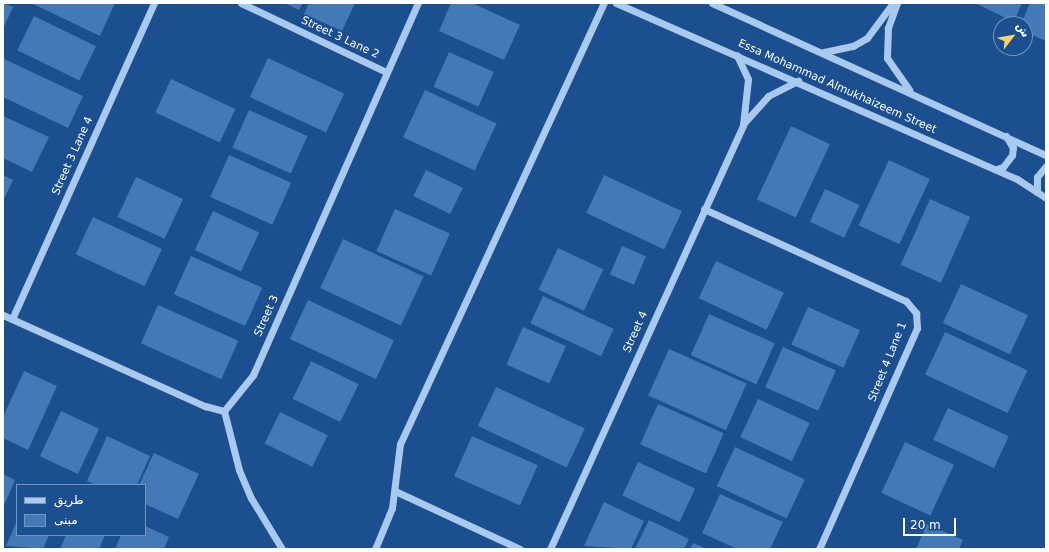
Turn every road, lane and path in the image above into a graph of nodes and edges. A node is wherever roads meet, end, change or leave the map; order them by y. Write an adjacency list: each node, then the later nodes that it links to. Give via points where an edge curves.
1 (154, 3): 25 (street, Street 3 Lane 4)
2 (242, 3): 13 (street, Street 3 Lane 2)
3 (418, 3): 13 (street, Street 3)
4 (604, 3): 27 (street, via 400,444 394,471)
5 (616, 3): 10 (street, Essa Mohammad Almukhaizeem Street)
6 (637, 3): 10 (street)
7 (712, 3): 11 (street)
8 (893, 3): 11 (street, via 867,38 853,46)
9 (897, 3): 15 (street, via 888,28 887,58)
10 (642, 14): 12 (street, Essa Mohammad Almukhaizeem Street)
11 (823, 52): 15 (street)
12 (737, 55): 14 (street, Essa Mohammad Almukhaizeem Street); 16 (street, Street 4, via 748,79)
13 (386, 72): 26 (street, Street 3, via 252,375)
14 (798, 81): 16 (street, Street 4, via 768,96); 20 (street, Essa Mohammad Almukhaizeem Street)
15 (911, 92): 17 (street)
16 (743, 125): 23 (street, Street 4)
17 (1005, 135): 18 (street); 20 (street, via 1013,148 1012,155 1003,167)
18 (1046, 155)
19 (1046, 166): 21 (street, via 1037,177)
20 (996, 169): 21 (street, Essa Mohammad Almukhaizeem Street)
21 (1037, 192): 22 (street, Essa Mohammad Almukhaizeem Street)
22 (1046, 198)
23 (704, 209): 31 (street, Street 4); 32 (street, Street 4 Lane 1, via 906,300 916,313 917,328)
24 (3, 315): 25 (street)
25 (12, 319): 26 (street)
26 (224, 411): 28 (street, via 239,470 251,498)
27 (395, 491): 29 (street, via 392,508); 30 (street)
28 (282, 549)
29 (375, 549)
30 (520, 549)
31 (550, 549)
32 (819, 549)

